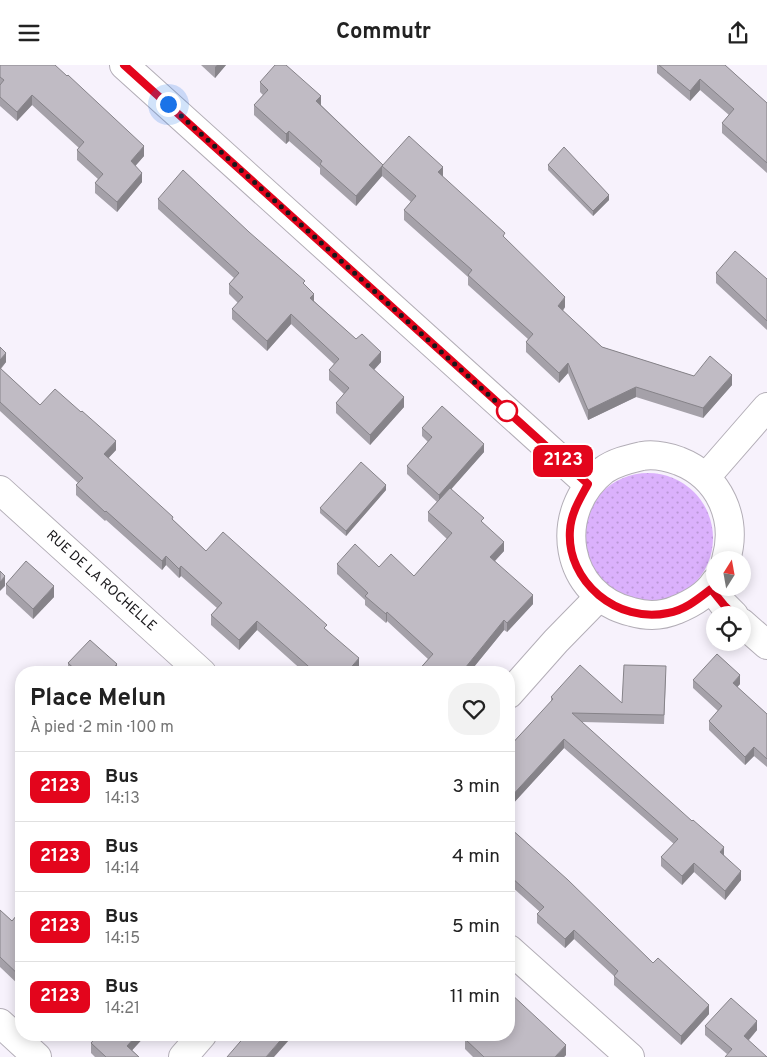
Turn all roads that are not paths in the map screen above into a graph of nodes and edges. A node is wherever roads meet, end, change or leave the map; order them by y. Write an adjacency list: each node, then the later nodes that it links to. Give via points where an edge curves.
1 (124, 65): 4 (street)
2 (767, 407): 3 (street)
3 (706, 477): 4 (street, via 670,457 647,455 625,459 605,469); 6 (street, via 723,500 730,523)
4 (588, 484): 8 (street, via 576,506 570,530 573,555 583,578)
5 (0, 490): 11 (street, RUE DE LA ROCHELLE)
6 (729, 551)
7 (706, 591): 8 (street, via 692,604 669,613 644,615 620,609)
8 (599, 597): 12 (street)
9 (751, 631): 10 (street)
10 (767, 645)
11 (194, 666)
12 (515, 688)
13 (515, 954): 20 (street)
14 (0, 1023): 15 (street)
15 (15, 1037)
16 (20, 1041): 18 (street)
17 (197, 1041): 19 (street)
18 (37, 1057)
19 (182, 1057)
20 (630, 1057)

